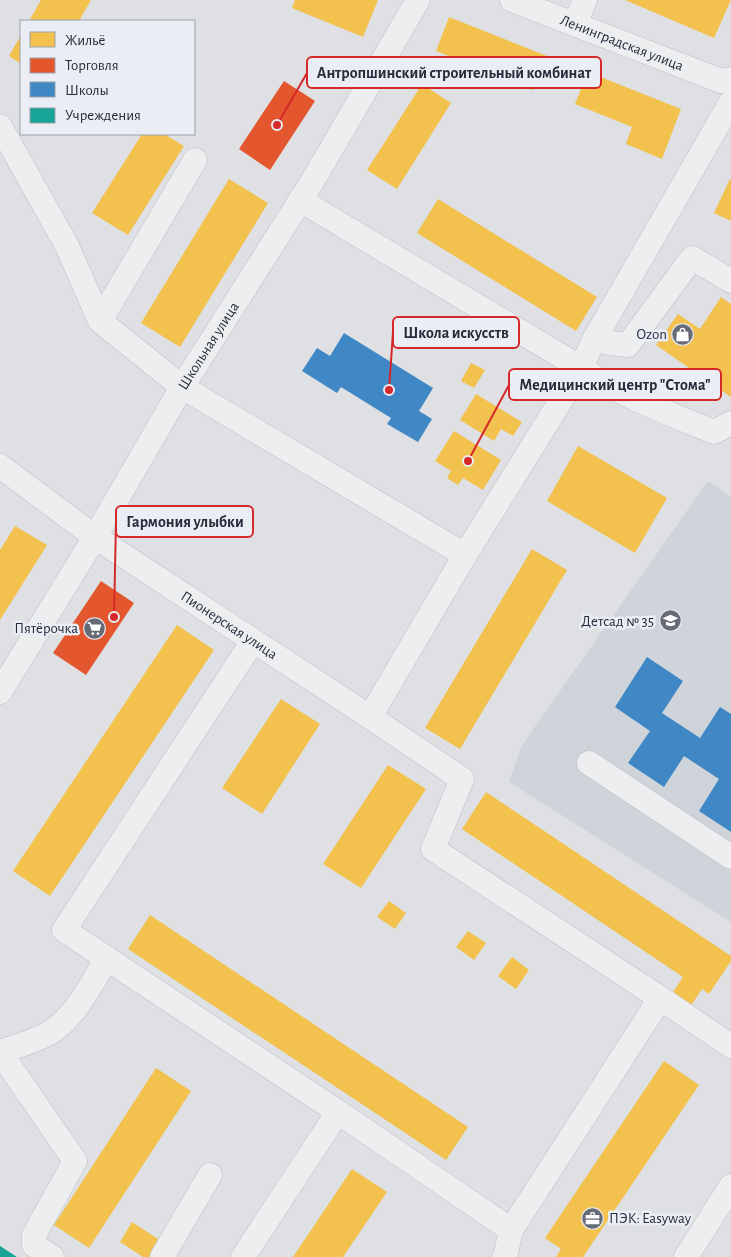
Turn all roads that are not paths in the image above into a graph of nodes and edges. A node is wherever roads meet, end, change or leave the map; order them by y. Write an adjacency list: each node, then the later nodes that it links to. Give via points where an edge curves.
1 (418, 0): 9 (street, Школьная улица)
2 (512, 0): 4 (street, Ленинградская улица)
3 (585, 0): 4 (street)
4 (574, 24): 5 (street, Ленинградская улица, via 721,81)
5 (731, 79)
6 (731, 102): 12 (street)
7 (0, 126): 11 (street, via 67,246)
8 (195, 160): 11 (street)
9 (300, 200): 13 (street); 14 (street, Школьная улица)
10 (731, 281): 12 (street, via 692,258 628,346)
11 (100, 321): 14 (street)
12 (595, 338): 13 (street)
13 (581, 368): 15 (street, via 638,401 714,432); 18 (street)
14 (182, 387): 17 (street, Школьная улица); 18 (street)
15 (731, 423)
16 (2, 470): 17 (street, Пионерская улица)
17 (95, 537): 19 (street, Пионерская улица); 20 (street, Школьная улица)
18 (466, 555): 21 (street)
19 (253, 641): 21 (street, Пионерская улица); 24 (street, via 64,930)
20 (0, 692)
21 (370, 717): 25 (street, Пионерская улица, via 462,779 434,849)
22 (589, 763): 23 (street)
23 (731, 857)
24 (107, 958): 27 (street, via 72,1014 51,1032); 28 (street)
25 (657, 996): 26 (street); 31 (street, via 654,1008)
26 (731, 1046)
27 (0, 1052): 32 (street, via 75,1161 34,1235 34,1245)
28 (338, 1112): 31 (street); 34 (street)
29 (210, 1175): 33 (street)
30 (731, 1186): 36 (street)
31 (511, 1230): 35 (street)
32 (52, 1257)
33 (162, 1257)
34 (243, 1257)
35 (504, 1257)
36 (686, 1257)

